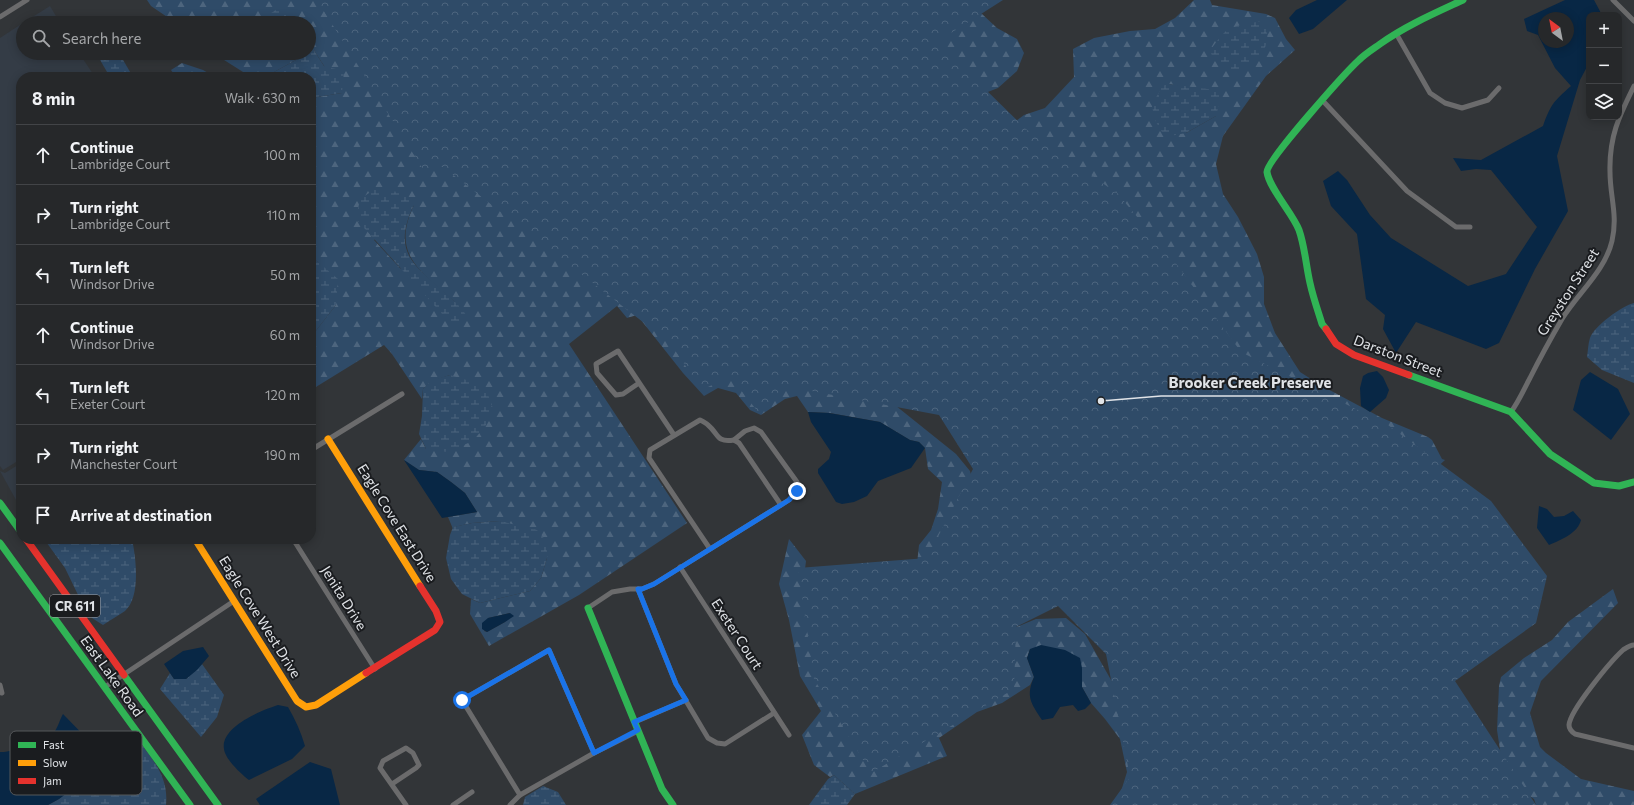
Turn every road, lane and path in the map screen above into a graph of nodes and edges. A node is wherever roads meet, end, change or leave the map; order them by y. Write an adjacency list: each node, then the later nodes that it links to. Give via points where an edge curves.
1 (27, 0): 4 (street)
2 (1463, 0): 6 (street, Darston Street)
3 (1613, 0): 5 (street)
4 (0, 17)
5 (1634, 21)
6 (1397, 35): 8 (street, via 1430,94 1445,103 1462,108 1488,100); 9 (street, Darston Street, via 1360,59)
7 (1634, 86): 13 (street, Greyston Street, via 1619,118 1611,144 1610,173 1615,227 1609,252 1594,277 1562,319)
8 (1499, 88)
9 (1323, 101): 10 (street, via 1407,191 1456,227); 13 (street, Darston Street, via 1271,161 1268,172 1273,186 1299,230 1318,314 1326,331 1336,344 1354,355)
10 (1470, 228)
11 (639, 383): 11 (street, via 618,351 596,364 597,374 616,395 623,394); 14 (street)
12 (402, 394): 15 (street)
13 (1511, 412): 18 (street, Darston Street, via 1550,454 1594,483 1619,486)
14 (674, 435): 16 (street, via 700,420 708,424 720,440); 26 (street, via 650,450 649,458)
15 (328, 439): 17 (street); 32 (street, Eagle Cove East Drive, via 436,611 440,622 435,630)
16 (734, 440): 20 (street, via 739,443); 20 (street, via 745,431 754,428 761,432 797,482 797,491)
17 (316, 447)
18 (1634, 482)
19 (0, 502): 21 (street)
20 (781, 505): 26 (street)
21 (16, 525)
22 (0, 543): 35 (street, East Lake Road / CR 611)
23 (30, 544): 33 (street, CR 611)
24 (198, 544): 29 (street, Eagle Cove West Drive)
25 (296, 544): 32 (street, Jenita Drive)
26 (710, 549): 27 (street)
27 (680, 567): 28 (street, via 654,584); 38 (street, Exeter Court)
28 (638, 589): 30 (street, via 612,592); 37 (street, via 676,684)
29 (234, 601): 32 (street, Eagle Cove West Drive, via 297,701 306,707 316,705); 33 (street)
30 (588, 608): 39 (street)
31 (1634, 645): 44 (street, via 1624,649 1599,679 1573,711 1569,725 1575,734)
32 (375, 669)
33 (124, 674): 35 (street); 50 (street, East Lake Road / CR 611)
34 (0, 685): 36 (street)
35 (105, 687): 41 (street, East Lake Road / CR 611)
36 (2, 693)
37 (686, 700): 38 (street, via 708,738 717,744 725,744); 39 (street)
38 (774, 713): 42 (street, Exeter Court)
39 (634, 722): 40 (street)
40 (638, 730): 45 (street); 54 (street, via 662,789)
41 (137, 731)
42 (788, 735)
43 (142, 738): 49 (street, East Lake Road / CR 611)
44 (1634, 748)
45 (594, 753): 48 (street); 48 (street, via 549,650 462,700)
46 (392, 784): 46 (street, via 380,768 383,761 406,748 413,753 419,765); 51 (street)
47 (472, 792): 52 (street)
48 (520, 796): 53 (street)
49 (190, 805)
50 (218, 805)
51 (406, 805)
52 (453, 805)
53 (510, 805)
54 (672, 805)

